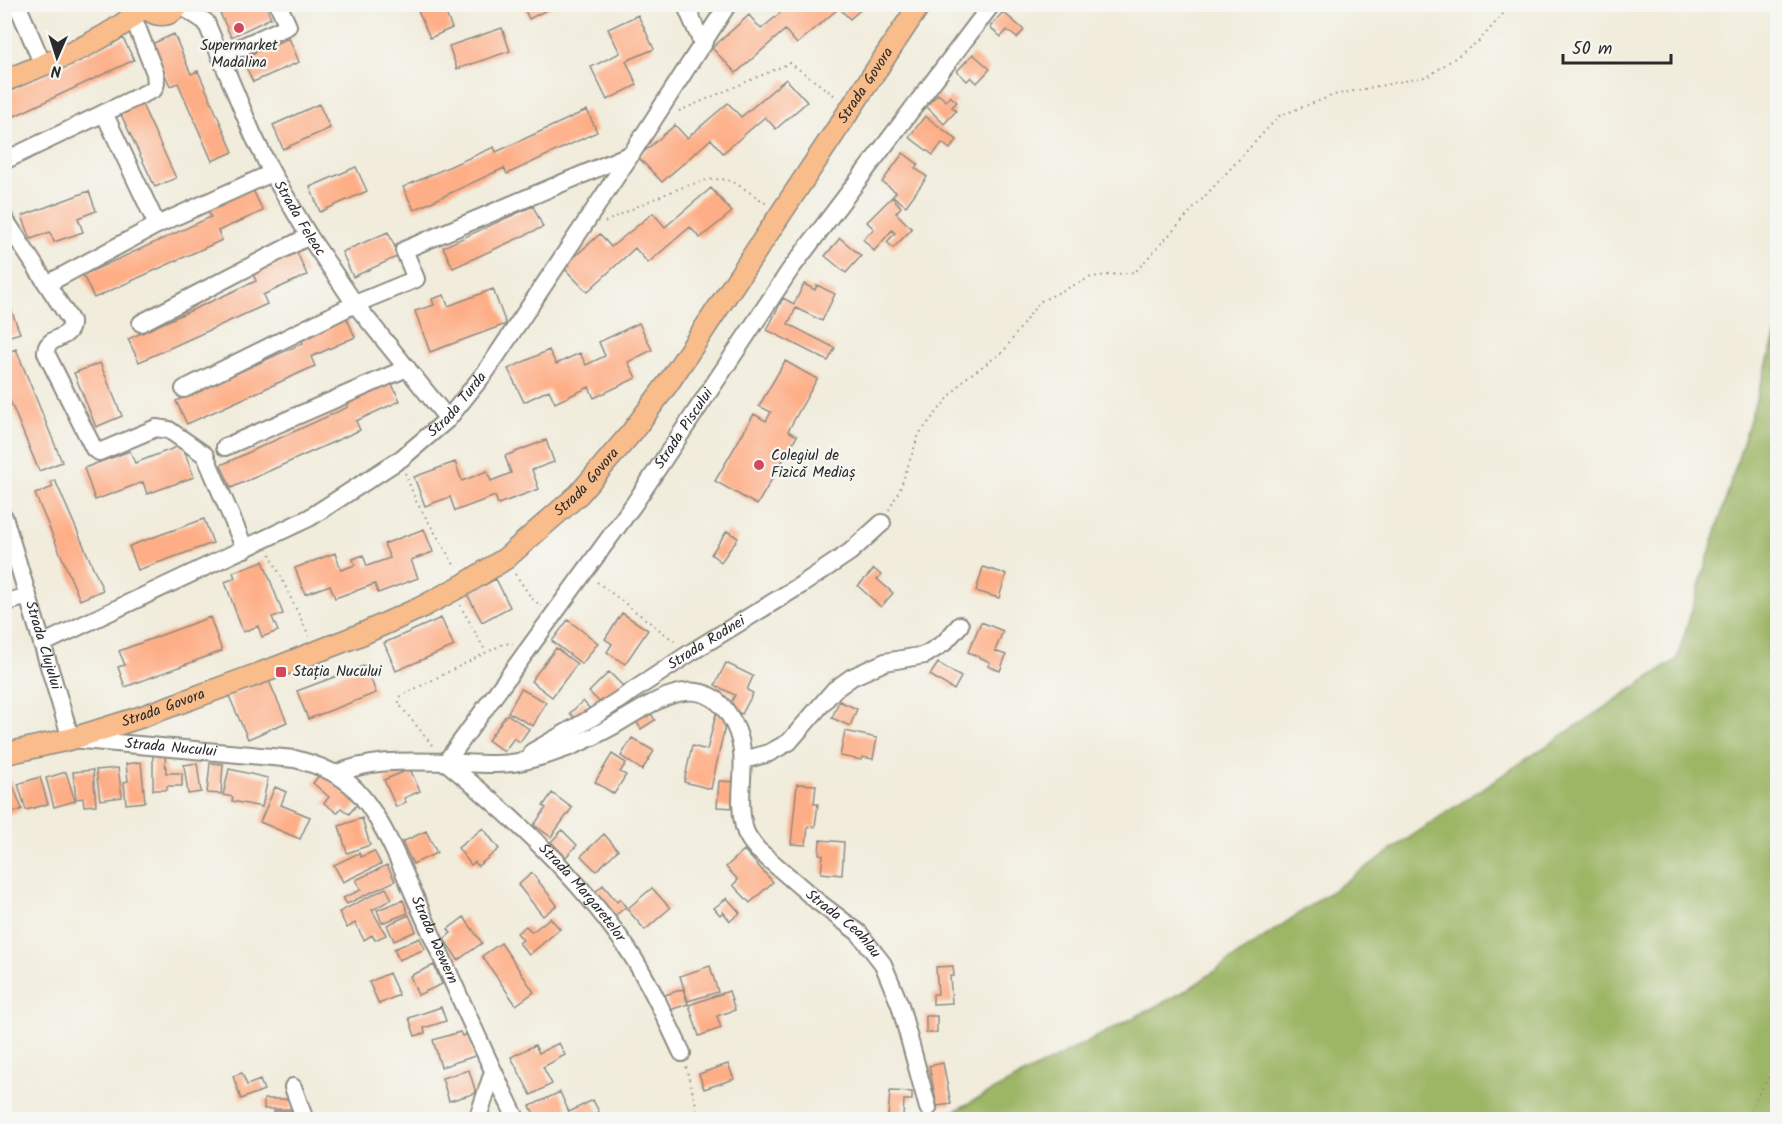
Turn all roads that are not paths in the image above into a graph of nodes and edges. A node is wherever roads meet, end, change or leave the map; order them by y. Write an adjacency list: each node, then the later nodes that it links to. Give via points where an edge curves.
1 (17, 4): 11 (street)
2 (278, 4): 10 (street, via 288,27)
3 (685, 4): 9 (street)
4 (728, 4): 9 (street, Strada Turda)
5 (920, 4): 34 (main road, Strada Govora, via 632,432 579,494 505,559 410,613 317,652)
6 (992, 4): 38 (street, Strada Piscului, via 790,270 684,432)
7 (180, 5): 8 (main road, via 166,15); 10 (street, Strada Feleac, via 206,22)
8 (140, 9): 11 (main road, via 99,38); 13 (street, via 155,73 154,89)
9 (703, 45): 14 (street, Strada Turda)
10 (221, 56): 16 (street, Strada Feleac)
11 (43, 65): 12 (main road)
12 (4, 81)
13 (104, 113): 15 (street); 18 (street)
14 (632, 153): 21 (street, via 404,250 416,279); 25 (street, Strada Turda, via 488,370)
15 (4, 161)
16 (272, 173): 18 (street); 19 (street, Strada Feleac)
17 (4, 218): 20 (street)
18 (157, 225): 20 (street)
19 (309, 236): 21 (street, Strada Feleac); 22 (street)
20 (47, 284): 29 (street, via 72,327 69,333 48,343 46,353 94,449 99,452 156,428 169,430 205,454)
21 (355, 304): 23 (street, Strada Feleac); 24 (street)
22 (141, 323)
23 (407, 368): 25 (street, Strada Feleac); 26 (street)
24 (184, 389)
25 (448, 419): 29 (street, Strada Turda, via 402,458 309,518)
26 (225, 447)
27 (4, 517): 30 (street, Strada Clujului)
28 (882, 523): 36 (street, Strada Rodnei, via 850,552 801,585 590,719 534,750)
29 (245, 549): 33 (street, Strada Turda)
30 (28, 596): 31 (street); 33 (street, Strada Clujului)
31 (4, 603)
32 (960, 625): 37 (street, via 944,643 925,654 885,662 852,677 834,690 789,742)
33 (42, 644): 34 (street, Strada Clujului)
34 (71, 739): 35 (main road, Strada Nucului); 39 (street, Strada Nucului, via 295,759)
35 (4, 754)
36 (529, 760): 37 (street, Strada Ceahlau, via 574,746 672,693 697,692 717,700 729,715); 38 (street, Strada Ceahlau, via 506,764)
37 (744, 760): 43 (street, Strada Ceahlau, via 742,812 750,841 859,933 883,964 900,1005)
38 (446, 762): 39 (street, via 380,762); 40 (street, Strada Margaretelor, via 527,832 578,885 626,948)
39 (335, 774): 41 (street, Strada Wewern, via 367,802 378,822)
40 (682, 1053)
41 (493, 1072): 45 (street); 46 (street, Strada Wewern)
42 (293, 1087): 44 (street)
43 (928, 1108)
44 (305, 1119)
45 (477, 1119)
46 (517, 1119)

